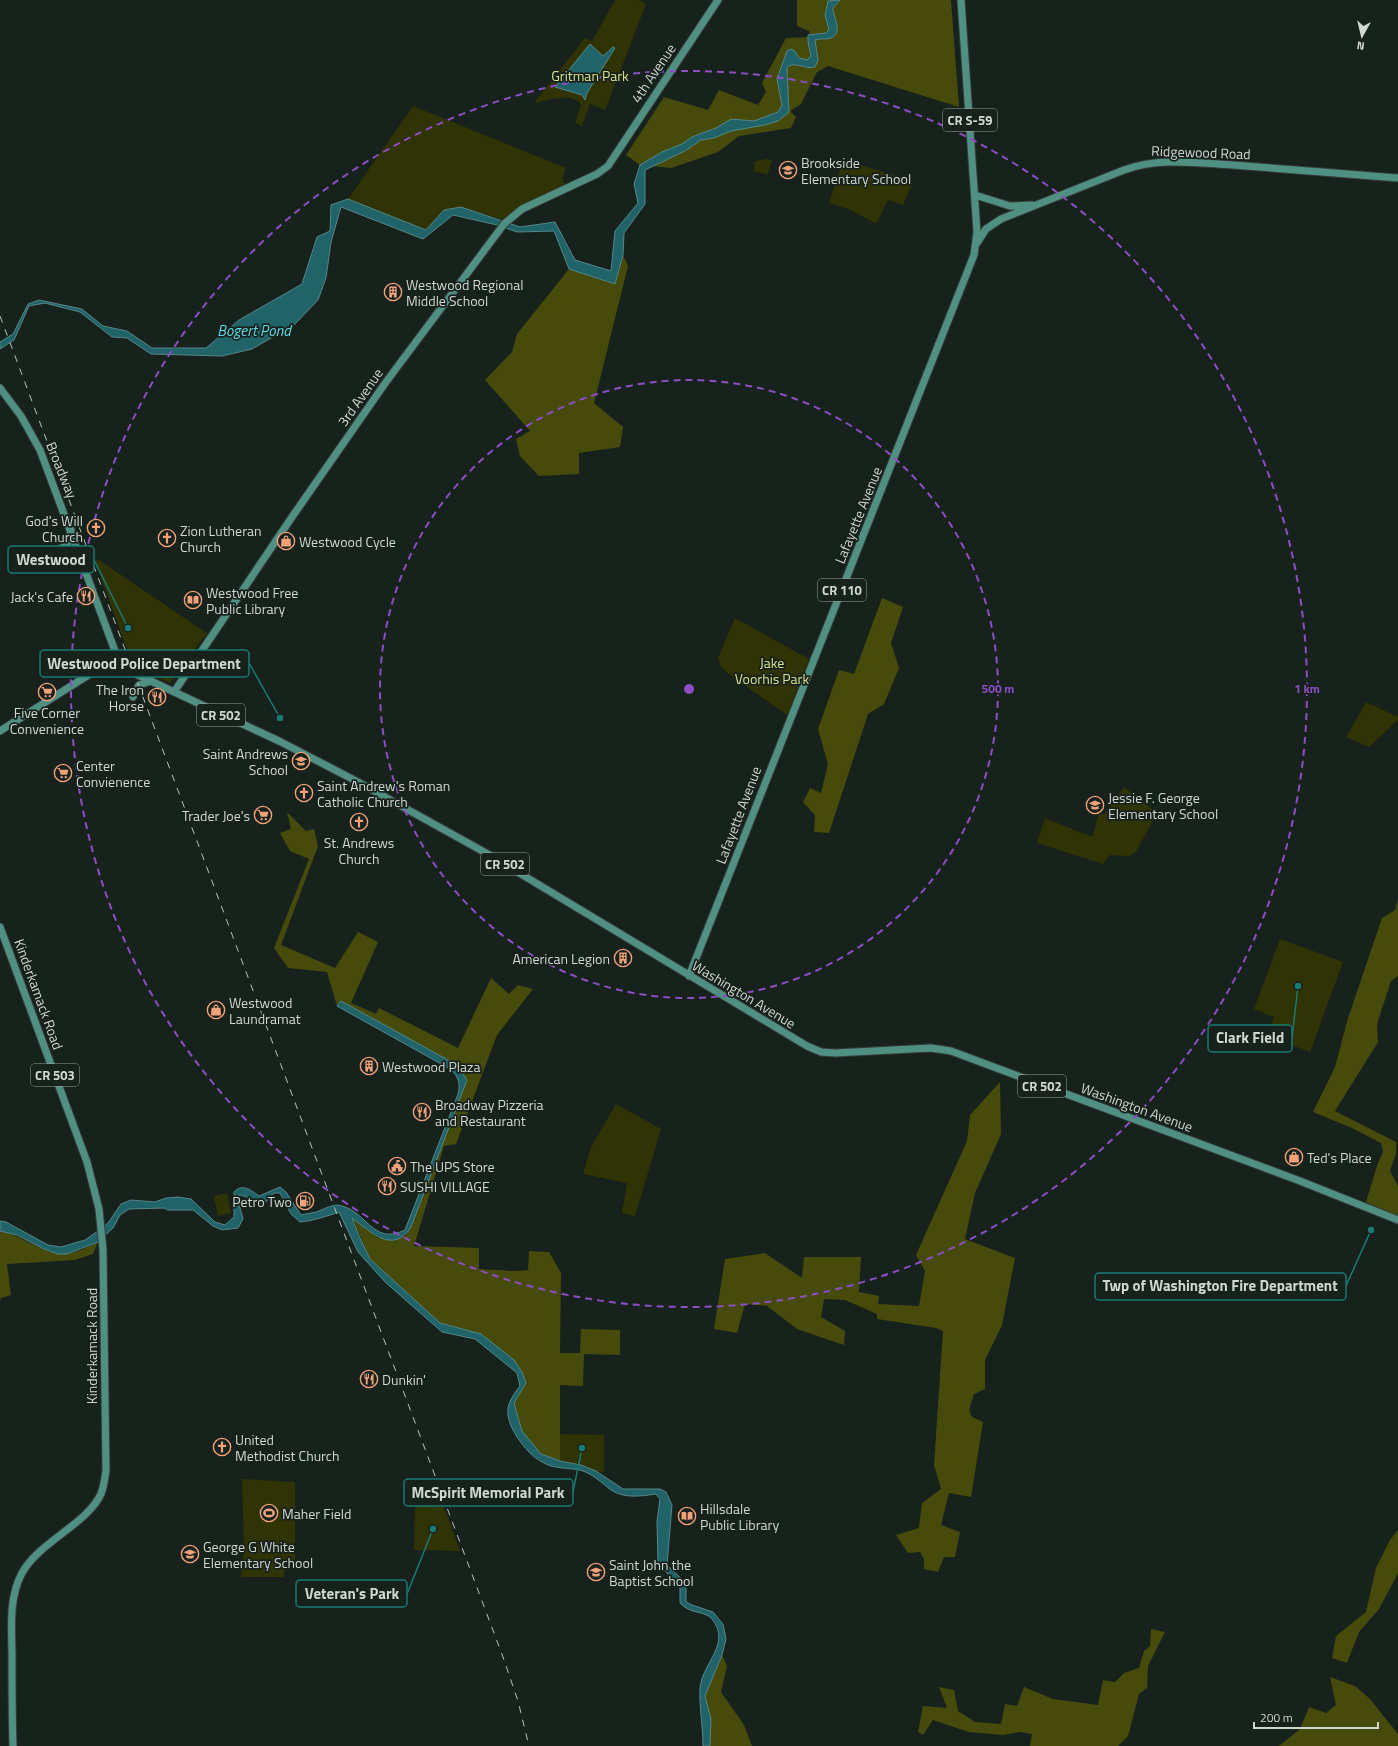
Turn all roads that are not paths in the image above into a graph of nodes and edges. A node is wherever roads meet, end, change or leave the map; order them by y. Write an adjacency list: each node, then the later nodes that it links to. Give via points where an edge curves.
1 (718, 0): 3 (main road, 4th Avenue)
2 (961, 0): 5 (main road, CR S-59)
3 (611, 162): 13 (main road, 3rd Avenue, via 597,174 522,209 501,227 382,388)
4 (1398, 178): 6 (main road, Ridgewood Road / CR 110, via 1282,168 1153,162 1135,166)
5 (975, 195): 6 (main road, via 1010,206); 7 (main road, CR S-59)
6 (1040, 204): 7 (main road, Ridgewood Road / CR 110, via 991,225)
7 (976, 243): 17 (main road, Lafayette Avenue / CR 110, via 971,266)
8 (0, 388): 9 (main road, Broadway, via 36,441)
9 (71, 530): 10 (main road, via 67,545); 11 (main road, Broadway)
10 (58, 550)
11 (121, 667): 12 (main road, Washington Avenue / CR 502); 15 (main road, via 111,664 101,667)
12 (151, 681): 13 (main road, Washington Avenue / CR 502); 14 (main road, via 139,685)
13 (174, 692): 17 (main road, Washington Avenue / CR 502, via 281,742 358,782 486,853)
14 (133, 697)
15 (0, 731)
16 (0, 927): 19 (main road, Kinderkamack Road / CR 503, via 87,1162 96,1193 103,1242 106,1470 104,1486 88,1512 34,1558 18,1582 12,1606)
17 (688, 976): 18 (main road, Washington Avenue / CR 502, via 798,1042 821,1052 931,1048 951,1051)
18 (1398, 1220)
19 (12, 1746)

